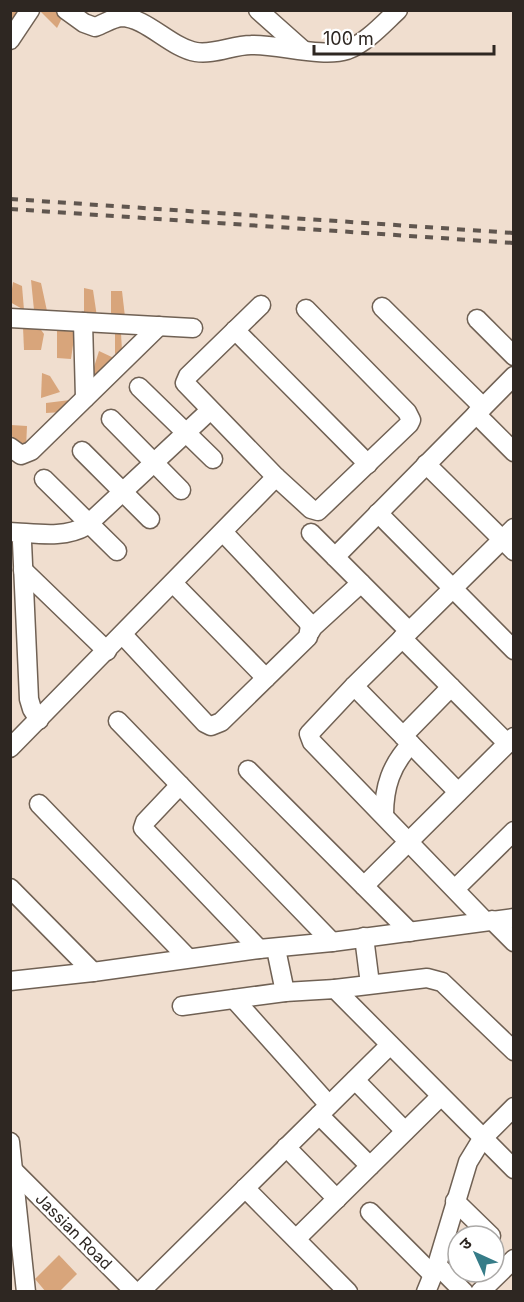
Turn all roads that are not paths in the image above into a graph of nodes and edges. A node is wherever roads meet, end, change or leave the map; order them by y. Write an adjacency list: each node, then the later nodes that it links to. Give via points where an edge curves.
1 (30, 10): 6 (street)
2 (66, 10): 5 (street, via 95,27 120,17)
3 (258, 10): 7 (street)
4 (398, 10): 7 (street, via 347,50)
5 (147, 17): 7 (street, via 183,48 196,52 252,45)
6 (10, 40)
7 (303, 50)
8 (261, 305): 16 (street)
9 (382, 308): 21 (street)
10 (306, 309): 30 (street, via 410,416 409,424)
11 (10, 318): 13 (street)
12 (477, 319): 17 (street)
13 (82, 322): 14 (street); 20 (street)
14 (159, 326): 15 (street); 20 (street)
15 (193, 328)
16 (235, 330): 30 (street); 32 (street, via 185,383)
17 (513, 356)
18 (513, 376): 21 (street)
19 (139, 387): 24 (street)
20 (85, 398): 25 (street, via 31,451 21,455)
21 (479, 411): 27 (street); 31 (street)
22 (205, 415): 24 (street)
23 (111, 419): 29 (street)
24 (186, 432): 28 (street); 29 (street)
25 (10, 447)
26 (82, 452): 35 (street)
27 (513, 452)
28 (213, 459)
29 (154, 463): 34 (street); 35 (street)
30 (368, 464): 32 (street, via 318,511)
31 (426, 464): 36 (street); 42 (street)
32 (276, 477): 39 (street)
33 (44, 479): 38 (street)
34 (181, 490)
35 (123, 493): 37 (street); 38 (street)
36 (378, 513): 44 (street); 48 (street)
37 (150, 519)
38 (89, 524): 41 (street, via 75,532); 43 (street)
39 (223, 532): 46 (street); 49 (street, via 307,621)
40 (311, 533): 44 (street)
41 (16, 537): 45 (street)
42 (510, 539): 48 (street)
43 (117, 551)
44 (335, 557): 47 (street)
45 (23, 570): 53 (street); 57 (street, via 29,699)
46 (173, 583): 50 (street); 54 (street)
47 (361, 583): 49 (street); 51 (street)
48 (453, 588): 51 (street); 52 (street)
49 (310, 632): 54 (street)
50 (123, 635): 53 (street); 54 (street, via 211,726 221,722)
51 (406, 635): 55 (street); 56 (street)
52 (513, 650)
53 (107, 651): 57 (street)
54 (266, 678)
55 (354, 686): 59 (street); 66 (street, via 311,731 309,738)
56 (451, 687): 59 (street); 60 (street)
57 (39, 720): 61 (street)
58 (118, 721): 63 (street)
59 (407, 740): 64 (street); 66 (street, via 387,781)
60 (510, 740): 64 (street)
61 (10, 748)
62 (248, 770): 69 (street)
63 (180, 785): 76 (street); 78 (street, via 143,828)
64 (458, 792): 68 (street)
65 (39, 804): 79 (street)
66 (384, 815): 68 (street)
67 (513, 831): 71 (street)
68 (409, 841): 69 (street); 71 (street)
69 (364, 886): 74 (street)
70 (10, 888): 80 (street)
71 (454, 889): 73 (street)
72 (513, 918): 73 (street)
73 (489, 921): 74 (street); 77 (street)
74 (410, 932): 75 (street)
75 (364, 938): 76 (street); 82 (street)
76 (332, 942): 78 (street)
77 (513, 942)
78 (267, 949): 79 (street); 84 (street)
79 (188, 958): 80 (street)
80 (93, 972): 81 (street)
81 (10, 981)
82 (370, 984): 83 (street); 88 (street, via 427,978 442,982)
83 (335, 989): 84 (street); 87 (street)
84 (285, 992): 85 (street)
85 (234, 999): 86 (street); 92 (street)
86 (182, 1006)
87 (390, 1045): 89 (street); 90 (street)
88 (513, 1051)
89 (355, 1080): 92 (street); 93 (street)
90 (440, 1096): 93 (street); 94 (street)
91 (513, 1107): 94 (street)
92 (324, 1110): 96 (street); 97 (street)
93 (405, 1131): 97 (street)
94 (482, 1139): 98 (street); 102 (street, via 468,1162)
95 (10, 1142): 99 (street)
96 (286, 1147): 100 (street); 101 (street)
97 (370, 1166): 101 (street)
98 (513, 1169)
99 (12, 1172): 108 (street); 109 (street, Jassian Road)
100 (245, 1188): 105 (street); 110 (street)
101 (337, 1199): 105 (street)
102 (455, 1201): 104 (street); 107 (street)
103 (370, 1212): 107 (street)
104 (479, 1224)
105 (296, 1239): 111 (street)
106 (513, 1258): 113 (street)
107 (432, 1277): 112 (street)
108 (23, 1289)
109 (135, 1292)
110 (140, 1292)
111 (348, 1292)
112 (465, 1292)
113 (480, 1292)

